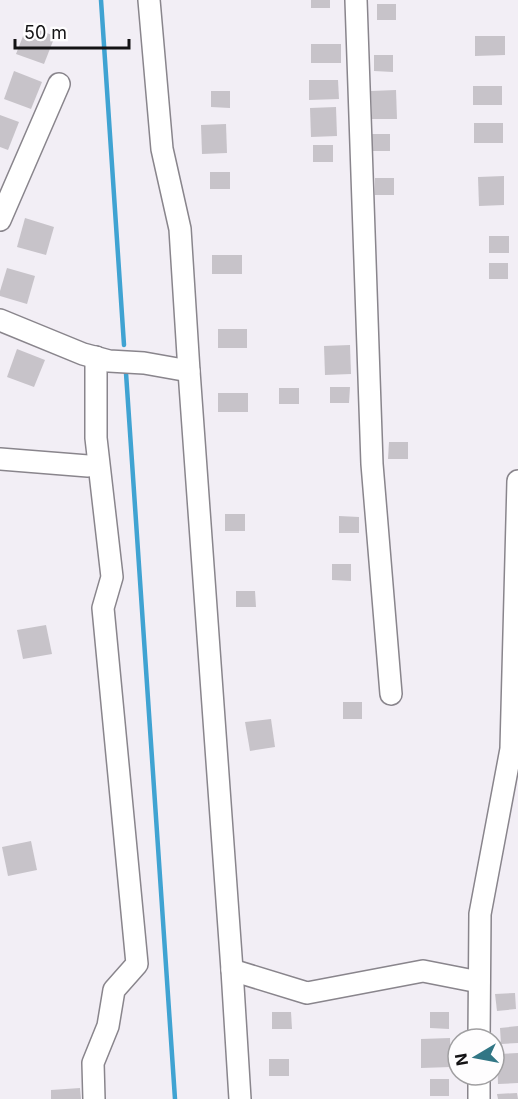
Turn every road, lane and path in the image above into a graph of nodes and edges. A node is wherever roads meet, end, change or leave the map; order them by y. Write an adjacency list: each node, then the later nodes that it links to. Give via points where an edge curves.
1 (149, 0): 7 (street, via 162,149 180,229)
2 (356, 0): 11 (street, via 372,464)
3 (59, 84): 4 (street)
4 (0, 220)
5 (0, 321): 6 (street)
6 (96, 357): 7 (street); 15 (street, via 96,438 112,577 104,608 137,964 114,990 108,1026 93,1063)
7 (189, 371): 12 (street)
8 (0, 459): 9 (street)
9 (88, 466)
10 (518, 481): 13 (street, via 511,749 480,914)
11 (391, 694)
12 (232, 970): 13 (street, via 307,993 423,971); 16 (street)
13 (480, 982): 14 (street)
14 (479, 1027)
15 (94, 1099)
16 (240, 1099)

